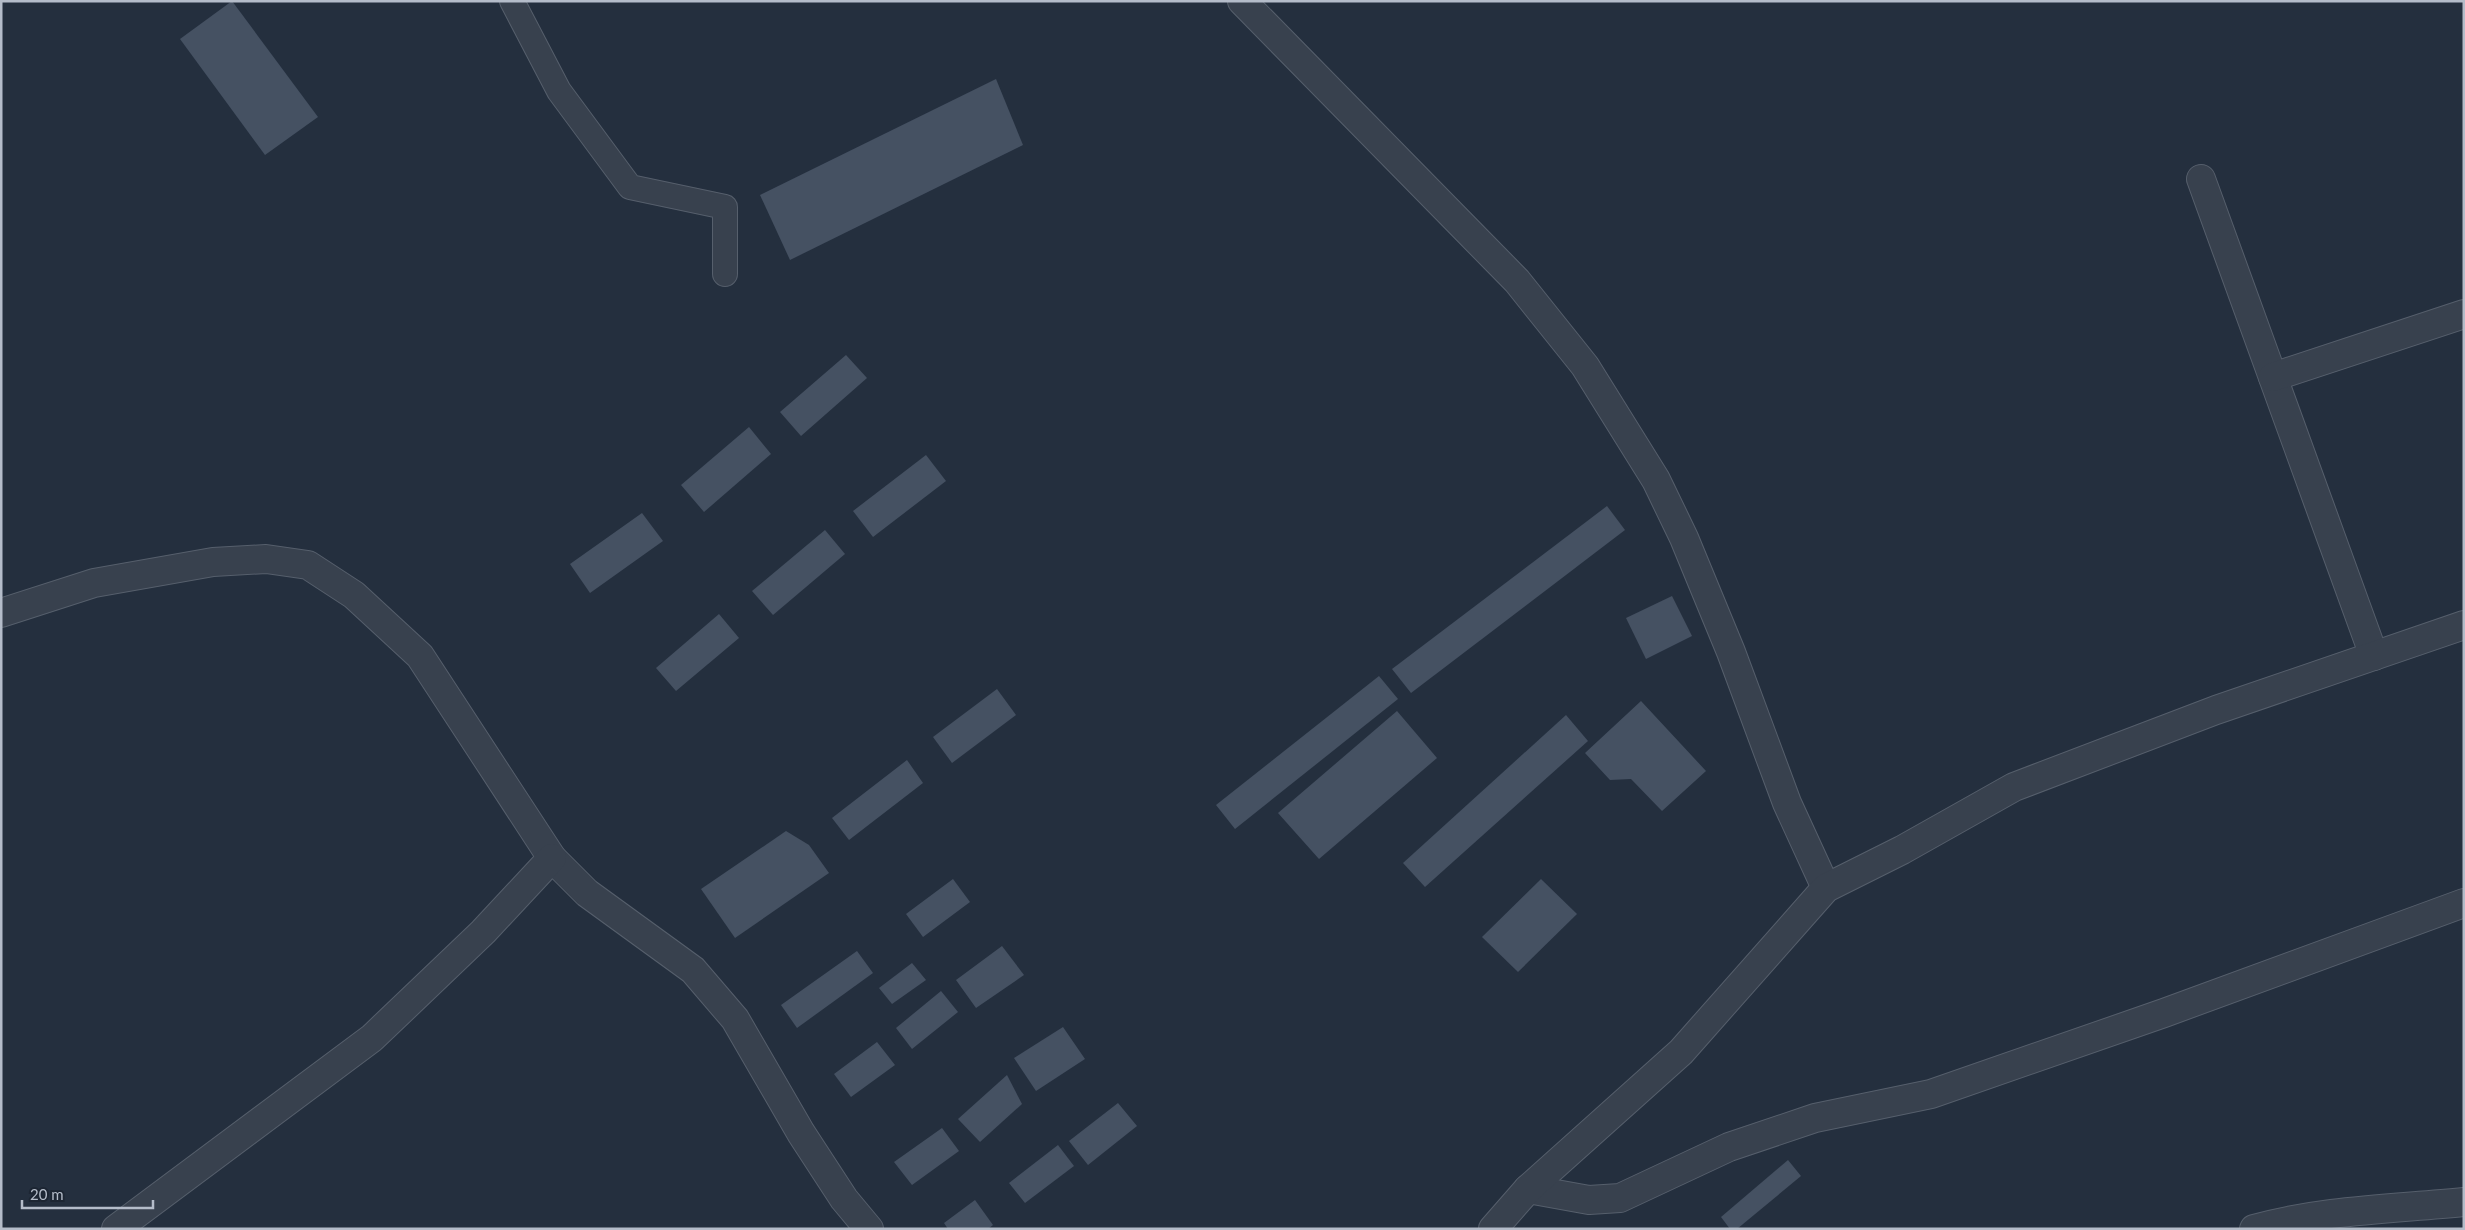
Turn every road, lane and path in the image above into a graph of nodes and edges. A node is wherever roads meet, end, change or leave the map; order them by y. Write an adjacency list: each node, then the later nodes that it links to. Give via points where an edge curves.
1 (512, 1): 4 (lane, via 559,91 630,187 725,207)
2 (1242, 1): 11 (street, via 1517,281 1585,366 1656,480 1684,538 1731,652 1787,803)
3 (2201, 179): 6 (street)
4 (725, 274)
5 (2464, 314): 6 (street)
6 (2273, 376): 9 (street)
7 (1, 613): 10 (street, via 94,583 213,562 266,559 308,565 354,595 420,656)
8 (2464, 625): 9 (street)
9 (2374, 656): 11 (street, via 2216,710 2014,787)
10 (552, 858): 15 (street, via 483,932 372,1038); 16 (street, via 587,893 693,970 729,1012 801,1134 844,1199)
11 (1826, 888): 13 (street, via 1681,1052)
12 (2464, 903): 13 (street, via 1931,1094 1815,1118 1729,1147 1620,1198 1589,1200)
13 (1528, 1189): 17 (street)
14 (2464, 1202): 18 (street, via 2337,1214)
15 (116, 1229)
16 (869, 1229)
17 (1493, 1229)
18 (2254, 1229)

